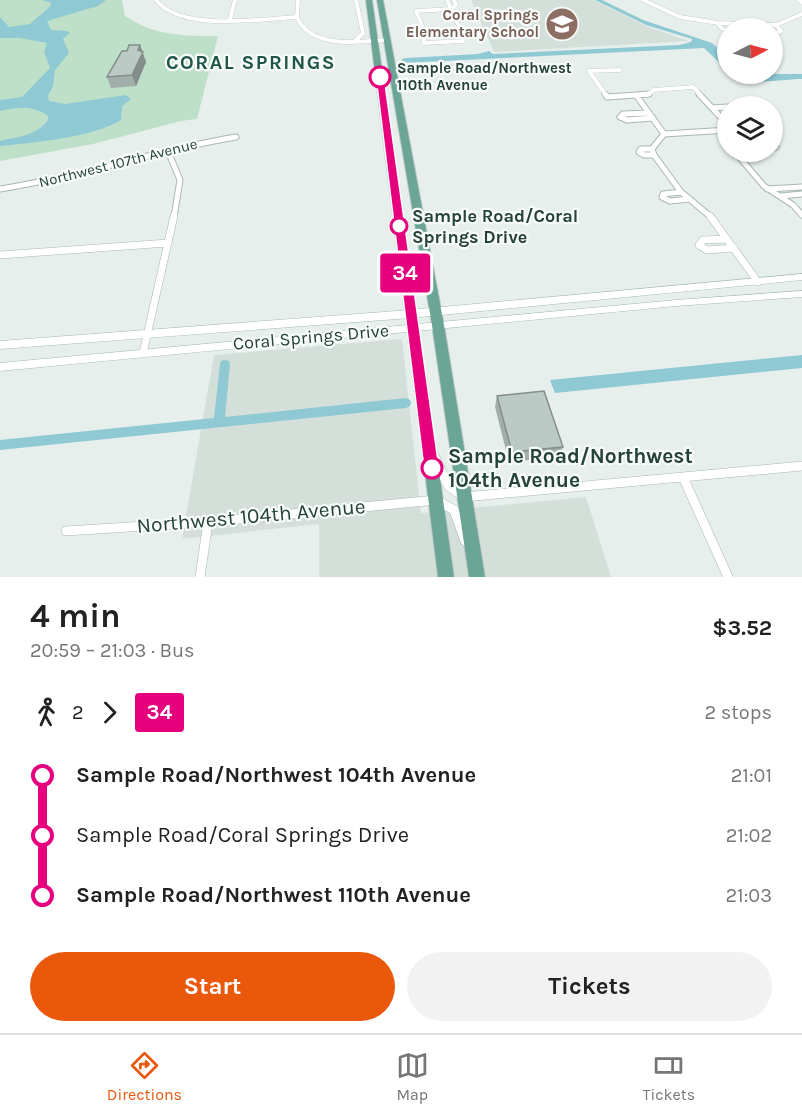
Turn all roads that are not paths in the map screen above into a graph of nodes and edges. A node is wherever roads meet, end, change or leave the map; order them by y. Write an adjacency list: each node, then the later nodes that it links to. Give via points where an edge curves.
1 (156, 0): 14 (street, via 159,7 174,16)
2 (235, 0): 14 (street)
3 (298, 0): 13 (street)
4 (356, 0): 19 (street, via 363,33)
5 (369, 0): 6 (main road); 17 (main road)
6 (375, 0)
7 (380, 0): 18 (main road)
8 (447, 0): 11 (street)
9 (454, 0): 11 (street)
10 (643, 0): 16 (street, via 680,17)
11 (453, 9): 11 (street, via 416,11 424,30 424,43 463,41)
12 (802, 14): 15 (street)
13 (297, 17): 14 (street); 19 (street, via 301,27 315,36)
14 (230, 19)
15 (783, 22)
16 (717, 23)
17 (374, 40): 18 (street); 19 (street); 48 (main road)
18 (387, 40): 47 (main road)
19 (355, 41)
20 (620, 70): 21 (street, via 589,71 607,97)
21 (636, 95): 22 (street, via 693,87); 24 (street)
22 (712, 108): 23 (street); 25 (street)
23 (717, 108)
24 (649, 113): 26 (street); 26 (street, via 620,117)
25 (717, 113)
26 (653, 118): 28 (street)
27 (717, 131): 28 (street)
28 (664, 134): 35 (street, via 653,152)
29 (236, 137): 30 (street, Northwest 107th Avenue)
30 (168, 151): 33 (street, Northwest 107th Avenue, via 75,176); 41 (street, via 180,180)
31 (744, 162): 34 (street)
32 (802, 187): 34 (street)
33 (0, 189)
34 (767, 189): 37 (street)
35 (681, 192): 38 (street); 38 (street, via 662,196 670,201)
36 (802, 194): 37 (street)
37 (779, 196): 39 (street)
38 (690, 199): 40 (street, via 709,214)
39 (802, 215)
40 (727, 239): 42 (street); 42 (street, via 703,240 699,245 707,250)
41 (168, 243): 43 (street); 49 (street)
42 (734, 248): 45 (street)
43 (0, 255)
44 (802, 277): 45 (main road, Coral Springs Drive)
45 (758, 282): 47 (main road, Coral Springs Drive)
46 (802, 294): 47 (main road, Coral Springs Drive)
47 (436, 318): 48 (main road, Coral Springs Drive); 56 (main road)
48 (411, 321): 49 (main road, Coral Springs Drive); 51 (main road, Coral Springs Drive); 53 (main road)
49 (148, 334): 50 (main road, Coral Springs Drive); 51 (street)
50 (0, 345)
51 (143, 353): 52 (main road, Coral Springs Drive)
52 (0, 367)
53 (428, 439): 56 (street, via 446,484 456,495); 57 (main road)
54 (802, 466): 55 (street)
55 (683, 477): 56 (street); 63 (street)
56 (464, 497): 62 (main road)
57 (436, 500): 58 (street, Northwest 104th Avenue); 61 (main road); 62 (street, via 448,502 453,508)
58 (208, 522): 59 (street, Northwest 104th Avenue); 60 (street)
59 (66, 531)
60 (200, 577)
61 (446, 577)
62 (477, 577)
63 (728, 577)

